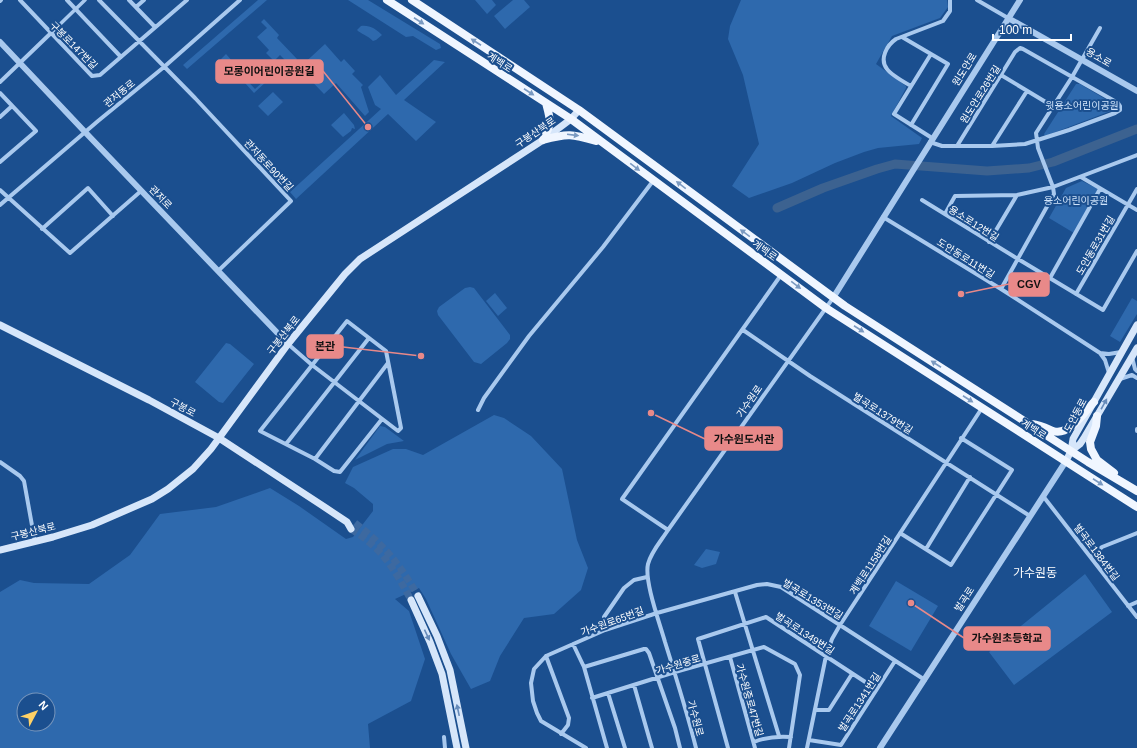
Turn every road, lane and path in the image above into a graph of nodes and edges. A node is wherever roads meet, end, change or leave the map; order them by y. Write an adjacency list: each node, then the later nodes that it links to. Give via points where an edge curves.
1 (20, 0): 19 (street, 구봉로147번길)
2 (67, 0): 15 (street)
3 (85, 0): 15 (street)
4 (99, 0): 21 (street)
5 (129, 0): 14 (street)
6 (144, 0): 14 (street)
7 (187, 0): 17 (street, 구봉로147번길)
8 (240, 0): 27 (street, 관저동로)
9 (387, 0): 35 (main road, 계백로, one-way to 35)
10 (412, 0): 38 (main road, 계백로, one-way to 10)
11 (950, 0): 20 (street, via 950,11 943,21)
12 (977, 0): 16 (street)
13 (1020, 0): 16 (street, 원도안로)
14 (136, 7): 17 (street)
15 (76, 9): 19 (street); 24 (street)
16 (1008, 18): 25 (street, 용소로); 44 (street, 원도안로)
17 (155, 27): 21 (street, 구봉로147번길)
18 (1100, 28): 25 (street)
19 (51, 33): 24 (street, 구봉로147번길, via 92,76 100,75); 26 (street)
20 (902, 37): 23 (street); 31 (street, via 892,42 884,57 886,69)
21 (138, 41): 24 (street, 구봉로147번길); 27 (street)
22 (0, 42): 26 (street, 관저로)
23 (931, 54): 31 (street); 41 (street, via 948,64)
24 (121, 57)
25 (1083, 59): 29 (street); 33 (street, 용소로)
26 (21, 63): 30 (street); 42 (street, 관저로)
27 (164, 66): 42 (street, 관저동로); 71 (street, 관저동로90번길, via 291,201)
28 (1001, 75): 29 (street, 원도안로26번길, via 1017,50 1023,49); 32 (street); 47 (street, 원도안로26번길)
29 (1072, 78): 37 (street); 45 (street, via 1118,103 1121,108)
30 (0, 82)
31 (911, 86): 41 (street, via 894,114)
32 (1027, 91): 37 (street); 48 (street)
33 (1137, 91)
34 (0, 93): 36 (street)
35 (546, 103): 40 (main road, 계백로); 43 (main road, via 551,122)
36 (12, 106): 39 (street); 50 (street, via 36,131)
37 (1054, 107): 45 (street, via 1036,133)
38 (579, 110): 40 (main road, 구봉산북로); 76 (main road, 계백로, one-way to 38)
39 (0, 117)
40 (571, 119): 43 (main road, 구봉산북로); 46 (main road, 계백로)
41 (911, 125): 44 (street)
42 (85, 132): 57 (street, 관저로); 59 (street, 관저동로)
43 (542, 140): 46 (main road, one-way to 46, via 565,134); 82 (main road, 구봉산북로, via 360,259)
44 (931, 140): 47 (street, via 942,146); 66 (street, 원도안로)
45 (1037, 141): 48 (street); 53 (street)
46 (602, 143): 52 (main road, 계백로, one-way to 52)
47 (957, 146): 48 (street)
48 (992, 146)
49 (1137, 155): 51 (street)
50 (1, 160)
51 (1081, 177): 53 (street); 54 (street)
52 (653, 181): 72 (main road, 계백로); 98 (street, via 604,247 529,336)
53 (1053, 188): 58 (street); 70 (street, via 1054,194)
54 (1100, 189): 61 (street); 73 (street)
55 (1137, 189): 61 (street, 도안동로31번길)
56 (0, 190): 59 (street)
57 (141, 191): 65 (street); 71 (street, 관저로)
58 (1017, 195): 64 (street, via 956,196); 68 (street)
59 (8, 198): 62 (street, 관저동로); 67 (street)
60 (922, 200): 64 (street, 용소로12번길)
61 (1128, 204): 63 (street); 75 (street, 도안동로31번길)
62 (0, 205)
63 (1137, 210)
64 (945, 214): 68 (street, 용소로12번길)
65 (113, 216): 67 (street, via 70,253); 67 (street, via 88,188)
66 (883, 217): 74 (street, 도안동로11번길); 76 (street)
67 (42, 229)
68 (989, 242): 70 (street, 용소로12번길)
69 (1137, 251): 75 (street, 용소로12번길, via 1103,310)
70 (1018, 260): 73 (street, 용소로12번길); 74 (street)
71 (218, 271): 82 (street, 관저로)
72 (782, 275): 77 (main road, 계백로, one-way to 77); 80 (street)
73 (1050, 278): 75 (street, 용소로12번길)
74 (1001, 289): 85 (street, 도안동로11번길)
75 (1076, 294)
76 (833, 298): 77 (street, 가수원로); 101 (main road, 계백로, one-way to 76)
77 (826, 308): 87 (street, 가수원로); 97 (main road, 계백로, one-way to 97)
78 (0, 325): 102 (main road, 구봉로)
79 (1137, 325): 84 (main road, 도안동로)
80 (742, 330): 87 (street, 벌곡로1379번길); 118 (street, via 622,499)
81 (369, 338): 88 (street, via 386,351); 89 (street, via 346,321); 94 (street)
82 (288, 344): 89 (street); 102 (main road, 구봉산북로)
83 (1137, 348): 86 (main road, 도안동로)
84 (1121, 352): 85 (street); 91 (main road, 도안동로)
85 (1100, 353): 91 (street)
86 (1132, 357): 90 (street); 93 (main road, 도안동로)
87 (787, 361): 109 (street, 벌곡로1379번길); 118 (street, 가수원로)
88 (388, 363): 95 (street); 100 (street, via 400,428 398,431)
89 (312, 365): 94 (street); 104 (street, via 260,431)
90 (1137, 371)
91 (1109, 373): 96 (main road, 도안동로)
92 (1137, 378): 93 (street, via 1132,376)
93 (1120, 379): 99 (main road, 도안동로, one-way to 93)
94 (334, 382): 95 (street); 104 (street)
95 (359, 401): 100 (street); 106 (street)
96 (1094, 402): 101 (main road, via 1066,430 1059,432); 105 (main road, 도안동로, via 1073,439)
97 (982, 408): 103 (street, 계백로1158번길); 107 (main road, 계백로)
98 (478, 410)
99 (1097, 416): 105 (main road, 도안동로, via 1080,444); 111 (main road, via 1090,442 1091,449 1097,460)
100 (382, 419): 106 (street, via 340,472)
101 (1028, 423): 105 (main road, 계백로)
102 (219, 438): 117 (main road, 구봉로); 121 (main road, 구봉산북로, via 193,468 152,499 92,525)
103 (961, 438): 109 (street, 계백로1158번길); 113 (street, via 1012,470)
104 (286, 444): 106 (street)
105 (1071, 451): 107 (main road); 111 (main road, 계백로)
106 (315, 459)
107 (1066, 461): 114 (street, 벌곡로); 115 (main road, 계백로, one-way to 115)
108 (0, 462): 121 (street, via 24,481)
109 (946, 462): 110 (street, 벌곡로1379번길); 119 (street, 계백로1158번길)
110 (970, 478): 113 (street, 벌곡로1379번길); 122 (street)
111 (1124, 484): 112 (main road, 계백로)
112 (1137, 492)
113 (997, 494): 116 (street, 벌곡로1379번길); 122 (street, via 951,565)
114 (1044, 496): 116 (street, 벌곡로); 124 (street, 벌곡로1384번길)
115 (1137, 507)
116 (1030, 516): 145 (street, 벌곡로)
117 (353, 526)
118 (668, 530): 125 (street, 가수원로, via 651,555)
119 (900, 533): 122 (street); 132 (street, 계백로1158번길)
120 (1137, 533): 124 (street, via 1102,547)
121 (35, 542): 123 (main road, 구봉산북로)
122 (926, 549)
123 (0, 550)
124 (1091, 557): 128 (street, 벌곡로1384번길)
125 (647, 577): 129 (street, 가수원로); 133 (street, via 634,580 624,588 604,617)
126 (735, 592): 129 (street, 벌곡로1353번길); 131 (street); 132 (street, 벌곡로1353번길, via 767,584 781,587)
127 (1137, 602): 128 (street)
128 (1128, 606): 130 (street, 벌곡로1384번길)
129 (657, 614): 133 (street, 가수원로65번길); 142 (street, 가수원로)
130 (1137, 618)
131 (745, 624): 135 (street); 137 (street, 벌곡로1349번길, via 766,617); 140 (street, 벌곡로1349번길, via 698,639)
132 (840, 625): 137 (street, 계백로1158번길); 139 (street, 벌곡로1353번길)
133 (605, 630): 134 (street, 가수원로65번길)
134 (573, 644): 136 (street, 가수원로65번길); 141 (street, 가수원로65번길)
135 (753, 650): 138 (street, 가수원중로); 152 (street); 154 (street, 가수원중로, via 764,647 795,664 800,675)
136 (546, 656): 151 (street, via 568,718 568,725); 151 (street, 가수원로65번길, via 534,669 531,683 533,701 541,721)
137 (826, 656): 143 (street, 벌곡로1349번길); 150 (street, 계백로1158번길)
138 (730, 657): 140 (street, 가수원중로); 156 (street, 가수원중로47번길)
139 (895, 661): 145 (street, 벌곡로1353번길); 147 (street, 벌곡로1341번길)
140 (705, 664): 142 (street, 가수원중로); 166 (street)
141 (584, 667): 144 (street, via 644,649 649,653); 149 (street, 가수원로65번길)
142 (675, 672): 144 (street, 가수원중로); 165 (street, 가수원로)
143 (852, 674): 147 (street, 벌곡로1349번길); 150 (street, via 828,710)
144 (658, 678): 146 (street, 가수원중로); 164 (street)
145 (925, 680): 170 (street, 벌곡로)
146 (634, 685): 148 (street, 가수원중로); 163 (street)
147 (876, 689): 155 (street, 벌곡로1341번길, via 840,745)
148 (608, 693): 149 (street, 가수원중로); 162 (street)
149 (592, 698): 161 (street, 가수원로65번길)
150 (815, 710): 155 (street, 계백로1158번길)
151 (561, 734): 160 (street, 가수원로65번길)
152 (779, 736): 154 (street); 156 (street, via 762,738)
153 (444, 737): 157 (street)
154 (791, 737): 168 (street, 가수원중로)
155 (809, 740): 169 (street, 계백로1158번길)
156 (754, 742): 167 (street, 가수원중로47번길)
157 (444, 748)
158 (457, 748): 159 (main road, one-way to 158, via 450,670 437,636 414,598 442,674)
159 (466, 748)
160 (586, 748)
161 (607, 748)
162 (625, 748)
163 (652, 748)
164 (680, 748)
165 (696, 748)
166 (728, 748)
167 (755, 748)
168 (789, 748)
169 (807, 748)
170 (880, 748)

